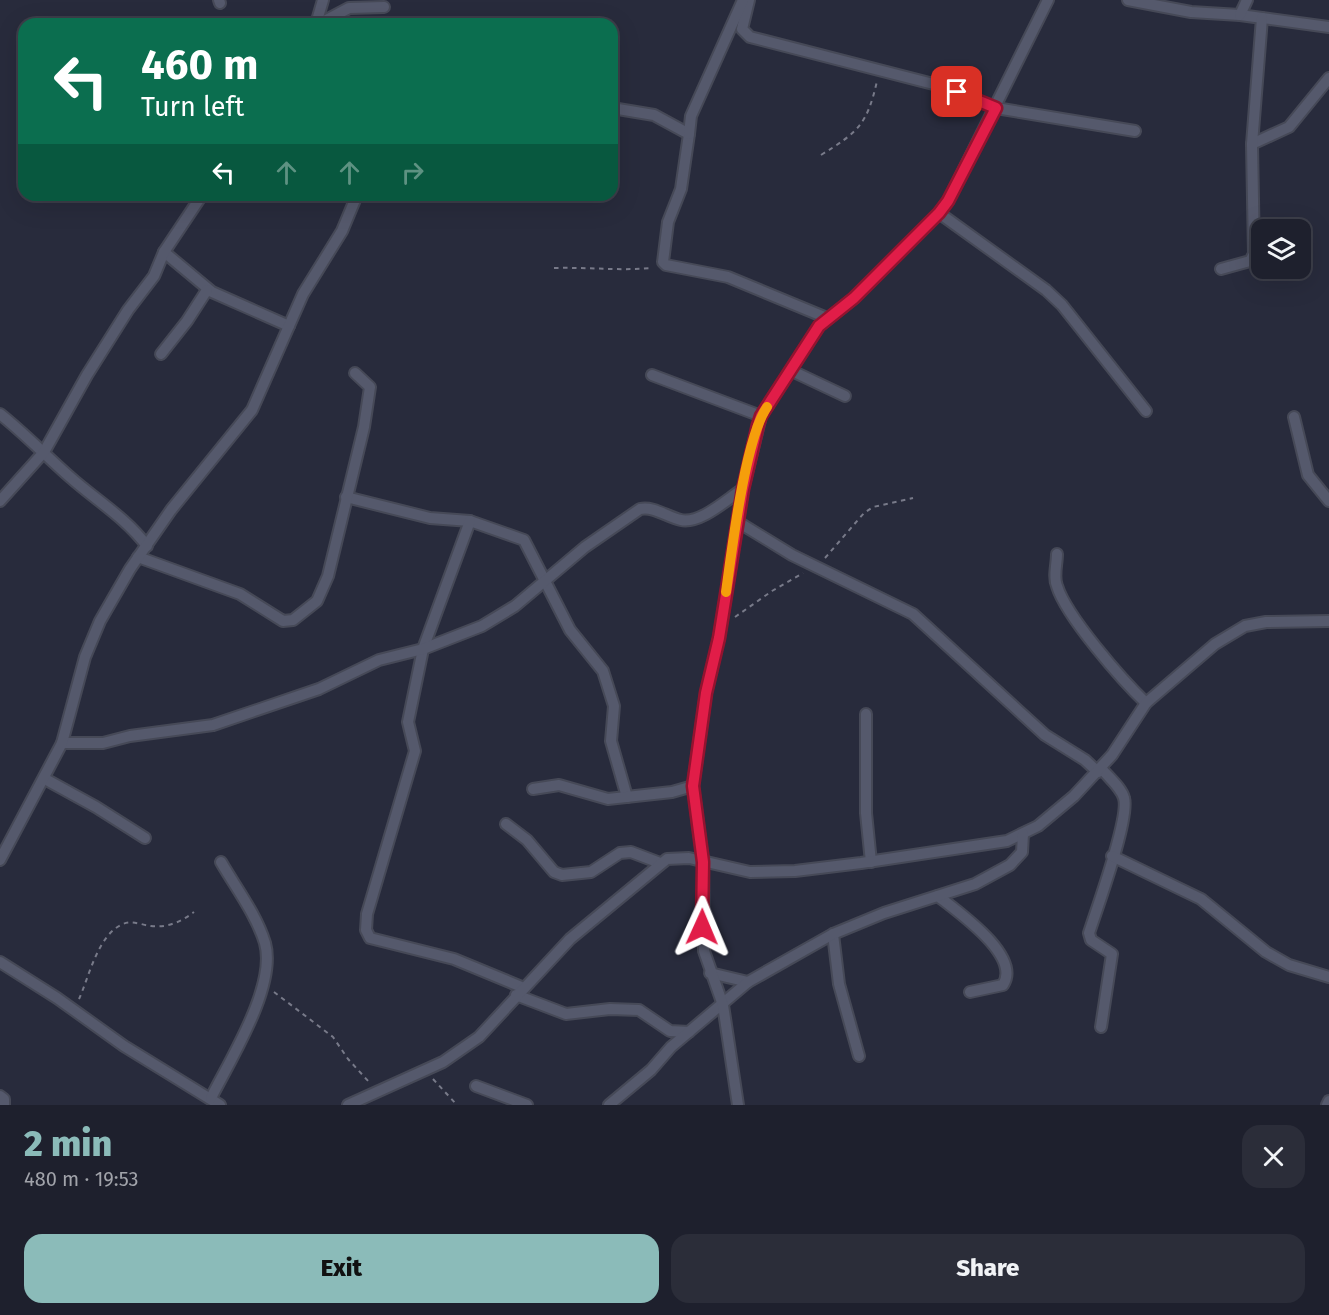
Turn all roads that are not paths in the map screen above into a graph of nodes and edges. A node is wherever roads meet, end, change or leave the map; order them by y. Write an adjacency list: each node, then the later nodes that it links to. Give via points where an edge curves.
1 (323, 0): 9 (street)
2 (743, 0): 17 (street, via 691,116)
3 (749, 0): 14 (street, via 742,27 747,36 945,87)
4 (1048, 0): 14 (street)
5 (1128, 0): 8 (street, via 1191,12)
6 (1247, 0): 8 (street)
7 (384, 7): 10 (street, via 349,8)
8 (1240, 15): 11 (street)
9 (319, 18)
10 (330, 18)
11 (1262, 18): 12 (street); 18 (street)
12 (1329, 27)
13 (1329, 78): 18 (street, via 1288,128)
14 (996, 108): 16 (street); 21 (street)
15 (618, 109): 17 (street, via 654,115)
16 (1135, 131)
17 (689, 134): 25 (street, via 681,189 668,222 662,256 666,265 728,277)
18 (1252, 144): 23 (street, via 1254,254 1250,261)
19 (198, 201): 22 (street)
20 (354, 201): 26 (street)
21 (939, 213): 25 (street, via 854,298); 32 (street, via 1062,305)
22 (164, 252): 24 (street); 36 (street, via 154,276 87,375)
23 (1221, 269)
24 (207, 290): 26 (street); 27 (street)
25 (827, 318): 28 (street)
26 (289, 326): 43 (street, via 252,410 198,475)
27 (161, 354)
28 (792, 371): 31 (street); 34 (street)
29 (355, 373): 38 (street, via 370,390)
30 (652, 375): 34 (street)
31 (845, 396)
32 (1146, 411)
33 (0, 414): 36 (street)
34 (761, 416): 37 (street)
35 (1293, 417): 40 (street, via 1308,475)
36 (44, 452): 39 (street); 43 (street, via 130,524)
37 (743, 489): 42 (street); 46 (street, via 693,520 640,509 585,547)
38 (346, 497): 41 (street, via 430,518); 45 (street, via 323,592 293,620 279,621 240,594)
39 (0, 501)
40 (1329, 501)
41 (470, 521): 46 (street, via 524,540); 48 (street)
42 (738, 522): 52 (street, via 921,619 1054,742); 54 (street)
43 (147, 546): 45 (street)
44 (1057, 554): 49 (street, via 1056,581 1061,595 1097,647)
45 (138, 557): 51 (street, via 100,621 85,657)
46 (544, 582): 48 (street, via 482,626); 56 (street, via 570,630 603,671 614,706 611,741)
47 (1329, 621): 49 (street, via 1245,626 1215,644)
48 (423, 649): 51 (street, via 380,660 319,689 213,725 102,743); 72 (street, via 408,722 415,751 367,914 367,935 380,942 454,959)
49 (1146, 703): 52 (street)
50 (866, 714): 64 (street, via 866,813)
51 (62, 743): 53 (street)
52 (1099, 770): 58 (street, via 1059,810); 60 (street, via 1121,792 1124,801)
53 (45, 779): 59 (street); 61 (street)
54 (693, 786): 56 (street); 63 (street)
55 (533, 789): 56 (street, via 559,785 608,799)
56 (627, 797)
57 (506, 824): 65 (street, via 527,840 554,872 562,875 591,872 620,853 631,852)
58 (1023, 834): 64 (street, via 994,845); 66 (street, via 1022,852 1010,865 975,884)
59 (145, 838)
60 (1112, 856): 70 (street, via 1201,899 1266,952 1289,965); 75 (street, via 1089,933 1091,940 1112,954)
61 (0, 860)
62 (221, 862): 80 (street, via 249,908 265,943 267,961 252,1016)
63 (703, 862): 64 (street, via 750,872); 65 (street, via 682,857); 69 (street, via 702,927)
64 (871, 862)
65 (660, 863): 72 (street, via 570,939)
66 (938, 896): 67 (street); 73 (street, via 971,922 1000,952 1006,964 1007,980 1003,985)
67 (833, 934): 71 (street); 77 (street, via 839,984)
68 (0, 962): 80 (street)
69 (710, 974): 71 (street); 74 (street)
70 (1329, 977)
71 (748, 982): 74 (street)
72 (520, 992): 76 (street, via 566,1014 639,1010 670,1031); 82 (street, via 479,1037 443,1062)
73 (970, 992)
74 (723, 1005): 76 (street); 85 (street)
75 (1101, 1027)
76 (689, 1032): 84 (street)
77 (859, 1056)
78 (476, 1086): 83 (street)
79 (0, 1096): 81 (street)
80 (215, 1102)
81 (4, 1105)
82 (348, 1105)
83 (527, 1105)
84 (609, 1105)
85 (738, 1105)

